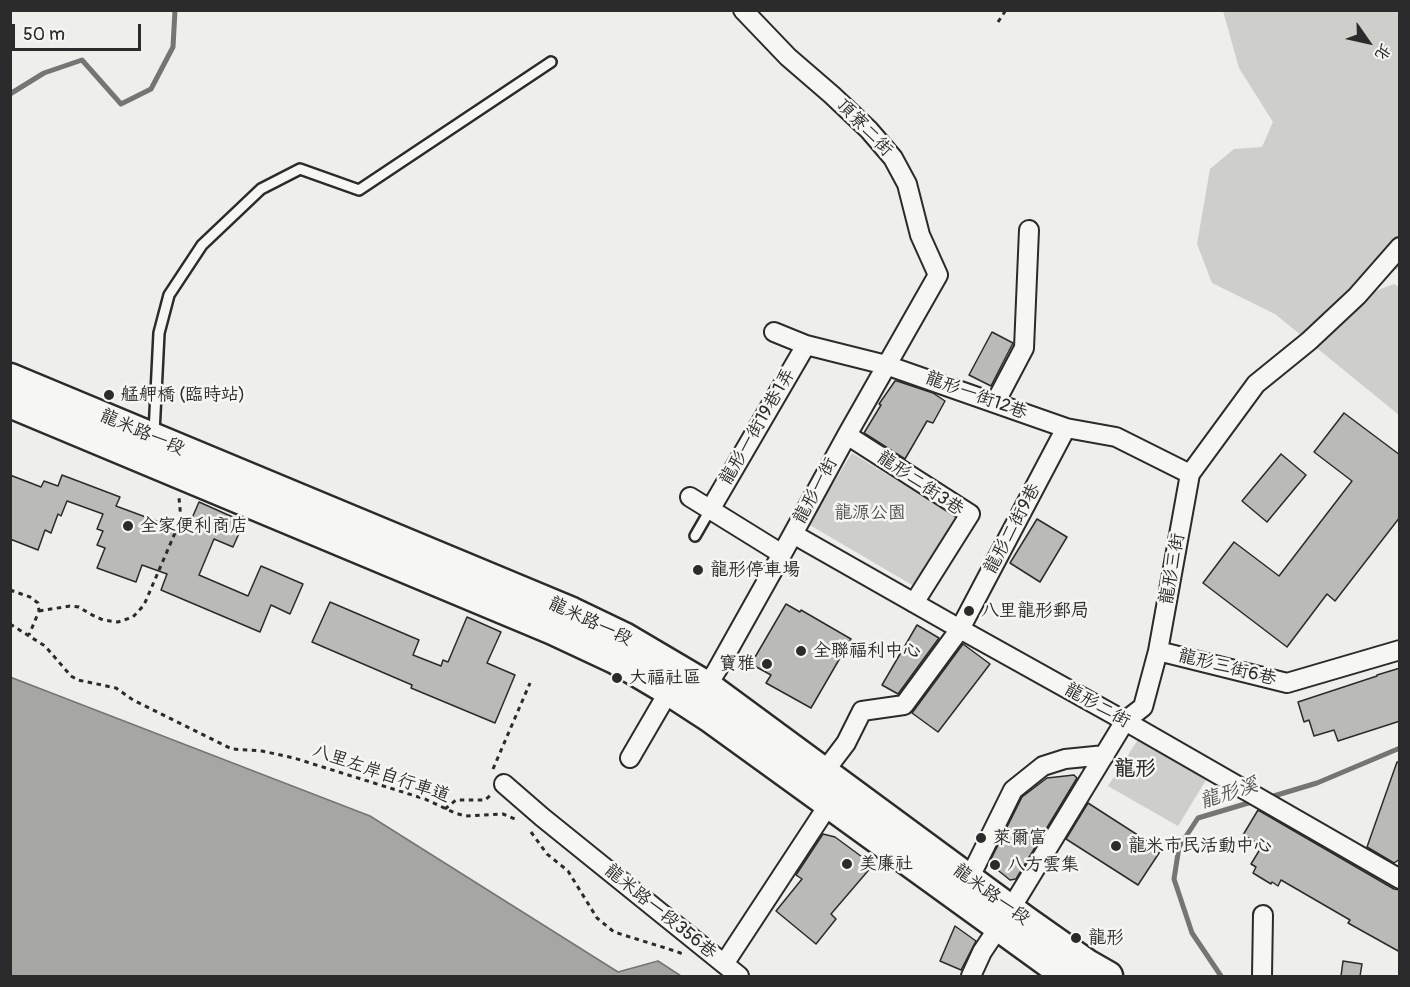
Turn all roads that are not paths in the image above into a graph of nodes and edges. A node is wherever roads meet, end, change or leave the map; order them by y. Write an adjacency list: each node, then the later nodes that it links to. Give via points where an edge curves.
1 (743, 10): 5 (street, 頂寮二街, via 869,130 893,158 907,184 920,235)
2 (551, 62): 14 (lane, via 359,190 300,169 261,189 202,245 169,295 159,333)
3 (1029, 230): 11 (street, via 1024,348)
4 (1400, 247): 15 (street, 龍形三街, via 1349,303 1256,384)
5 (938, 275): 8 (street, 龍形一街)
6 (774, 332): 7 (street, 龍形一街12巷)
7 (806, 345): 8 (street, 龍形一街12巷); 17 (street, 龍形一街19巷1弄)
8 (886, 365): 11 (street, 龍形一街12巷); 13 (street, 龍形一街)
9 (10, 378): 14 (main road, 龍米路一段)
10 (10, 403): 25 (main road, 龍米路一段, via 563,634)
11 (995, 403): 12 (street, 龍形一街12巷)
12 (1066, 428): 15 (street, 龍形一街12巷, via 1116,437); 22 (street, 龍形二街9巷)
13 (847, 435): 18 (street, 龍形一街); 21 (street, 龍形二街3巷, via 970,514)
14 (154, 438): 26 (main road, 龍米路一段, via 572,612 624,637)
15 (1190, 474): 24 (street, 龍形三街)
16 (690, 497): 17 (street)
17 (710, 510): 19 (lane); 20 (street)
18 (793, 534): 20 (street, 龍形一街); 21 (street, 龍形二街)
19 (695, 536)
20 (783, 554): 26 (street, 龍形一街)
21 (914, 603): 22 (street, 龍形二街)
22 (960, 629): 27 (street, 龍形二街); 30 (street, 龍形二街9巷, via 903,705 862,711 846,743)
23 (1400, 650): 24 (street, 龍形三街6巷, via 1287,683)
24 (1158, 651): 27 (street, 龍形三街, via 1143,707)
25 (669, 691): 26 (main road, 龍米路一段); 29 (street)
26 (700, 696): 30 (main road, 龍米路一段); 32 (main road, 龍米路一段)
27 (1125, 721): 28 (street, 龍形三街); 34 (street, 龍形二街)
28 (1105, 755): 33 (street, via 1065,759 1043,766 1013,790); 36 (street, 龍形三街)
29 (630, 758)
30 (824, 772): 33 (main road, 龍米路一段)
31 (504, 784): 37 (street, 龍米路一段356巷)
32 (829, 804): 36 (main road, 龍米路一段); 37 (street, 龍米路一段356巷)
33 (969, 879): 36 (main road, 龍米路一段)
34 (1400, 879)
35 (1263, 915): 42 (street)
36 (1004, 919): 39 (street, 龍形三街); 40 (main road, 龍米路一段); 41 (main road, 龍米路一段)
37 (724, 964): 38 (street)
38 (739, 976)
39 (971, 976)
40 (1066, 976)
41 (1108, 976)
42 (1262, 976)

